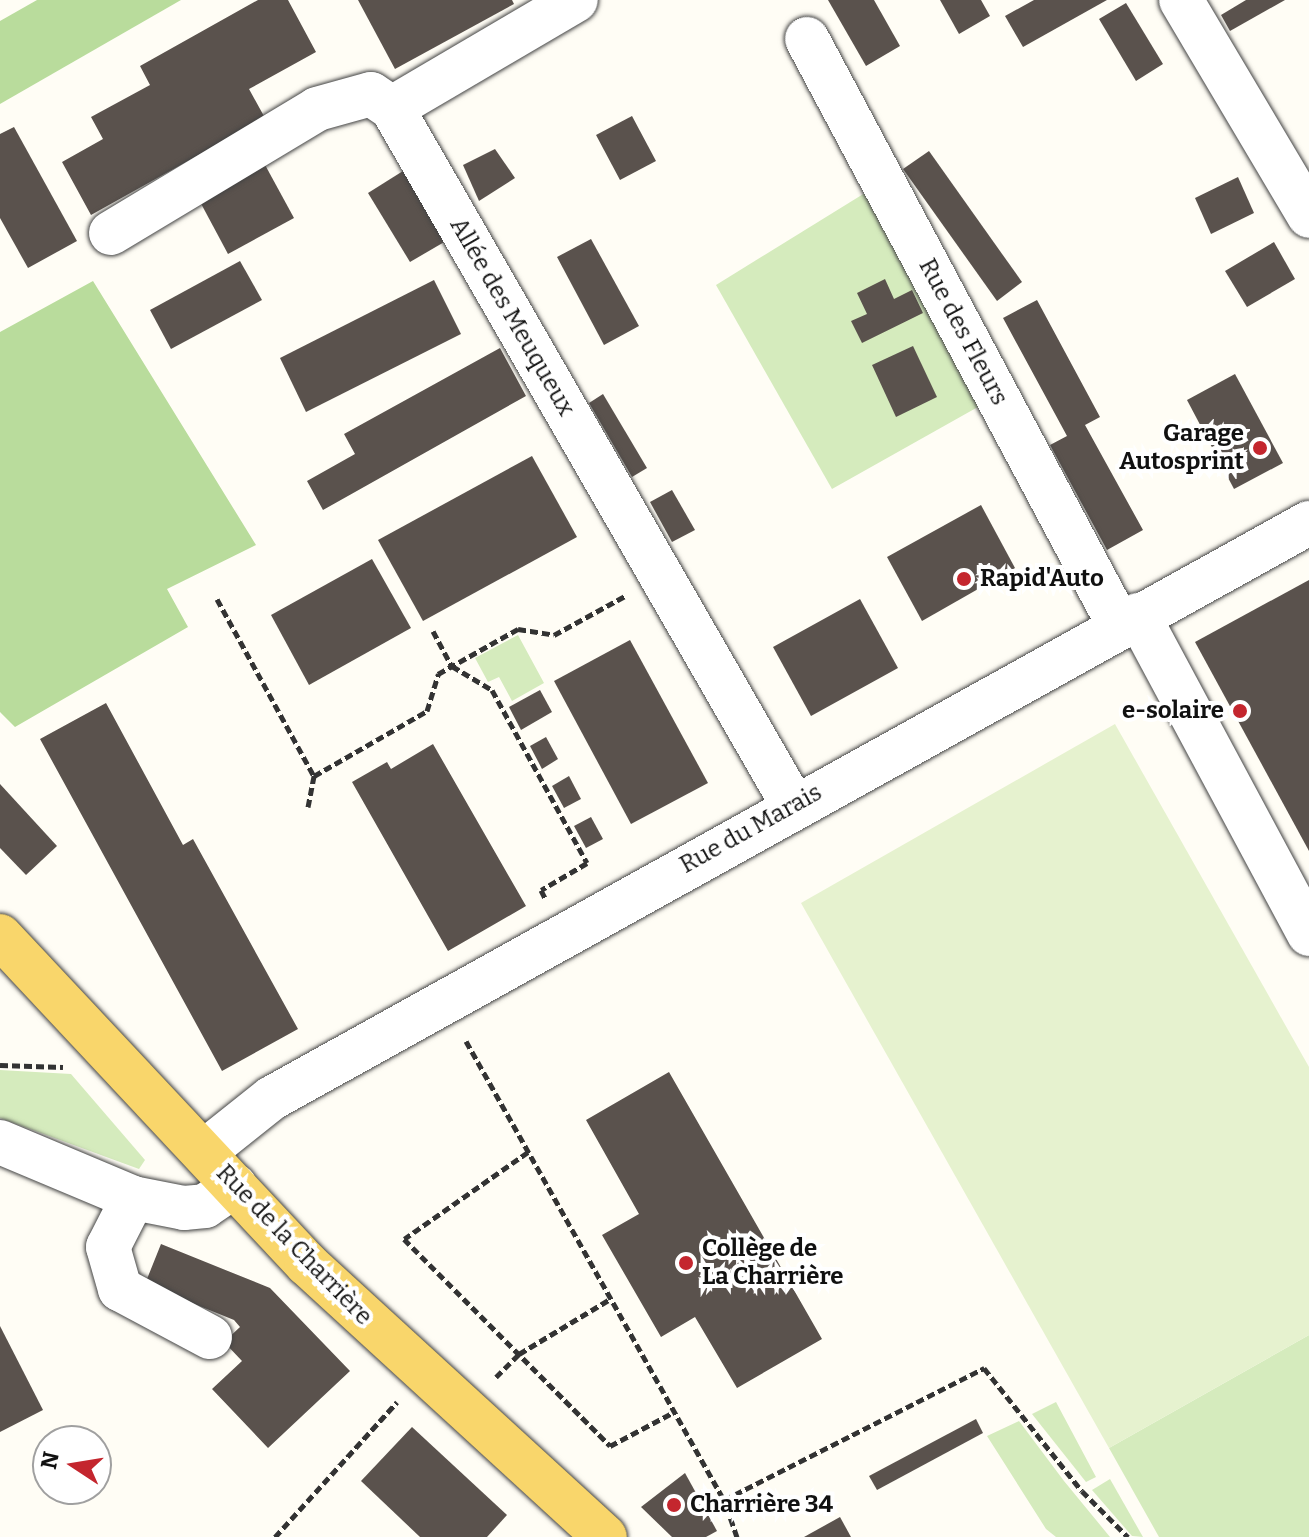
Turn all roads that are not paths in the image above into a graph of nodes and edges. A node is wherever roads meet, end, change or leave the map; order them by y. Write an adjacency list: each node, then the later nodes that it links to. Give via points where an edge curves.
1 (576, 0): 4 (street)
2 (1181, 0): 5 (street)
3 (807, 39): 8 (street, Rue des Fleurs)
4 (392, 108): 6 (street, via 371,94 317,109); 9 (street, Allée des Meuqueux)
5 (1309, 216)
6 (111, 233)
7 (1309, 523): 8 (street, Rue du Marais)
8 (1128, 620): 9 (street, Rue du Marais); 10 (street, Rue des Fleurs)
9 (793, 805): 13 (street, Rue du Marais, via 272,1098)
10 (1309, 934)
11 (0, 936): 13 (main road, Rue de la Charrière)
12 (10, 1151): 15 (street)
13 (204, 1152): 14 (main road, Rue de la Charrière)
14 (235, 1186): 15 (street, via 205,1206 184,1208); 17 (main road, Rue de la Charrière, via 307,1264)
15 (133, 1198): 16 (street, via 108,1247 120,1289)
16 (210, 1337)
17 (605, 1537)

